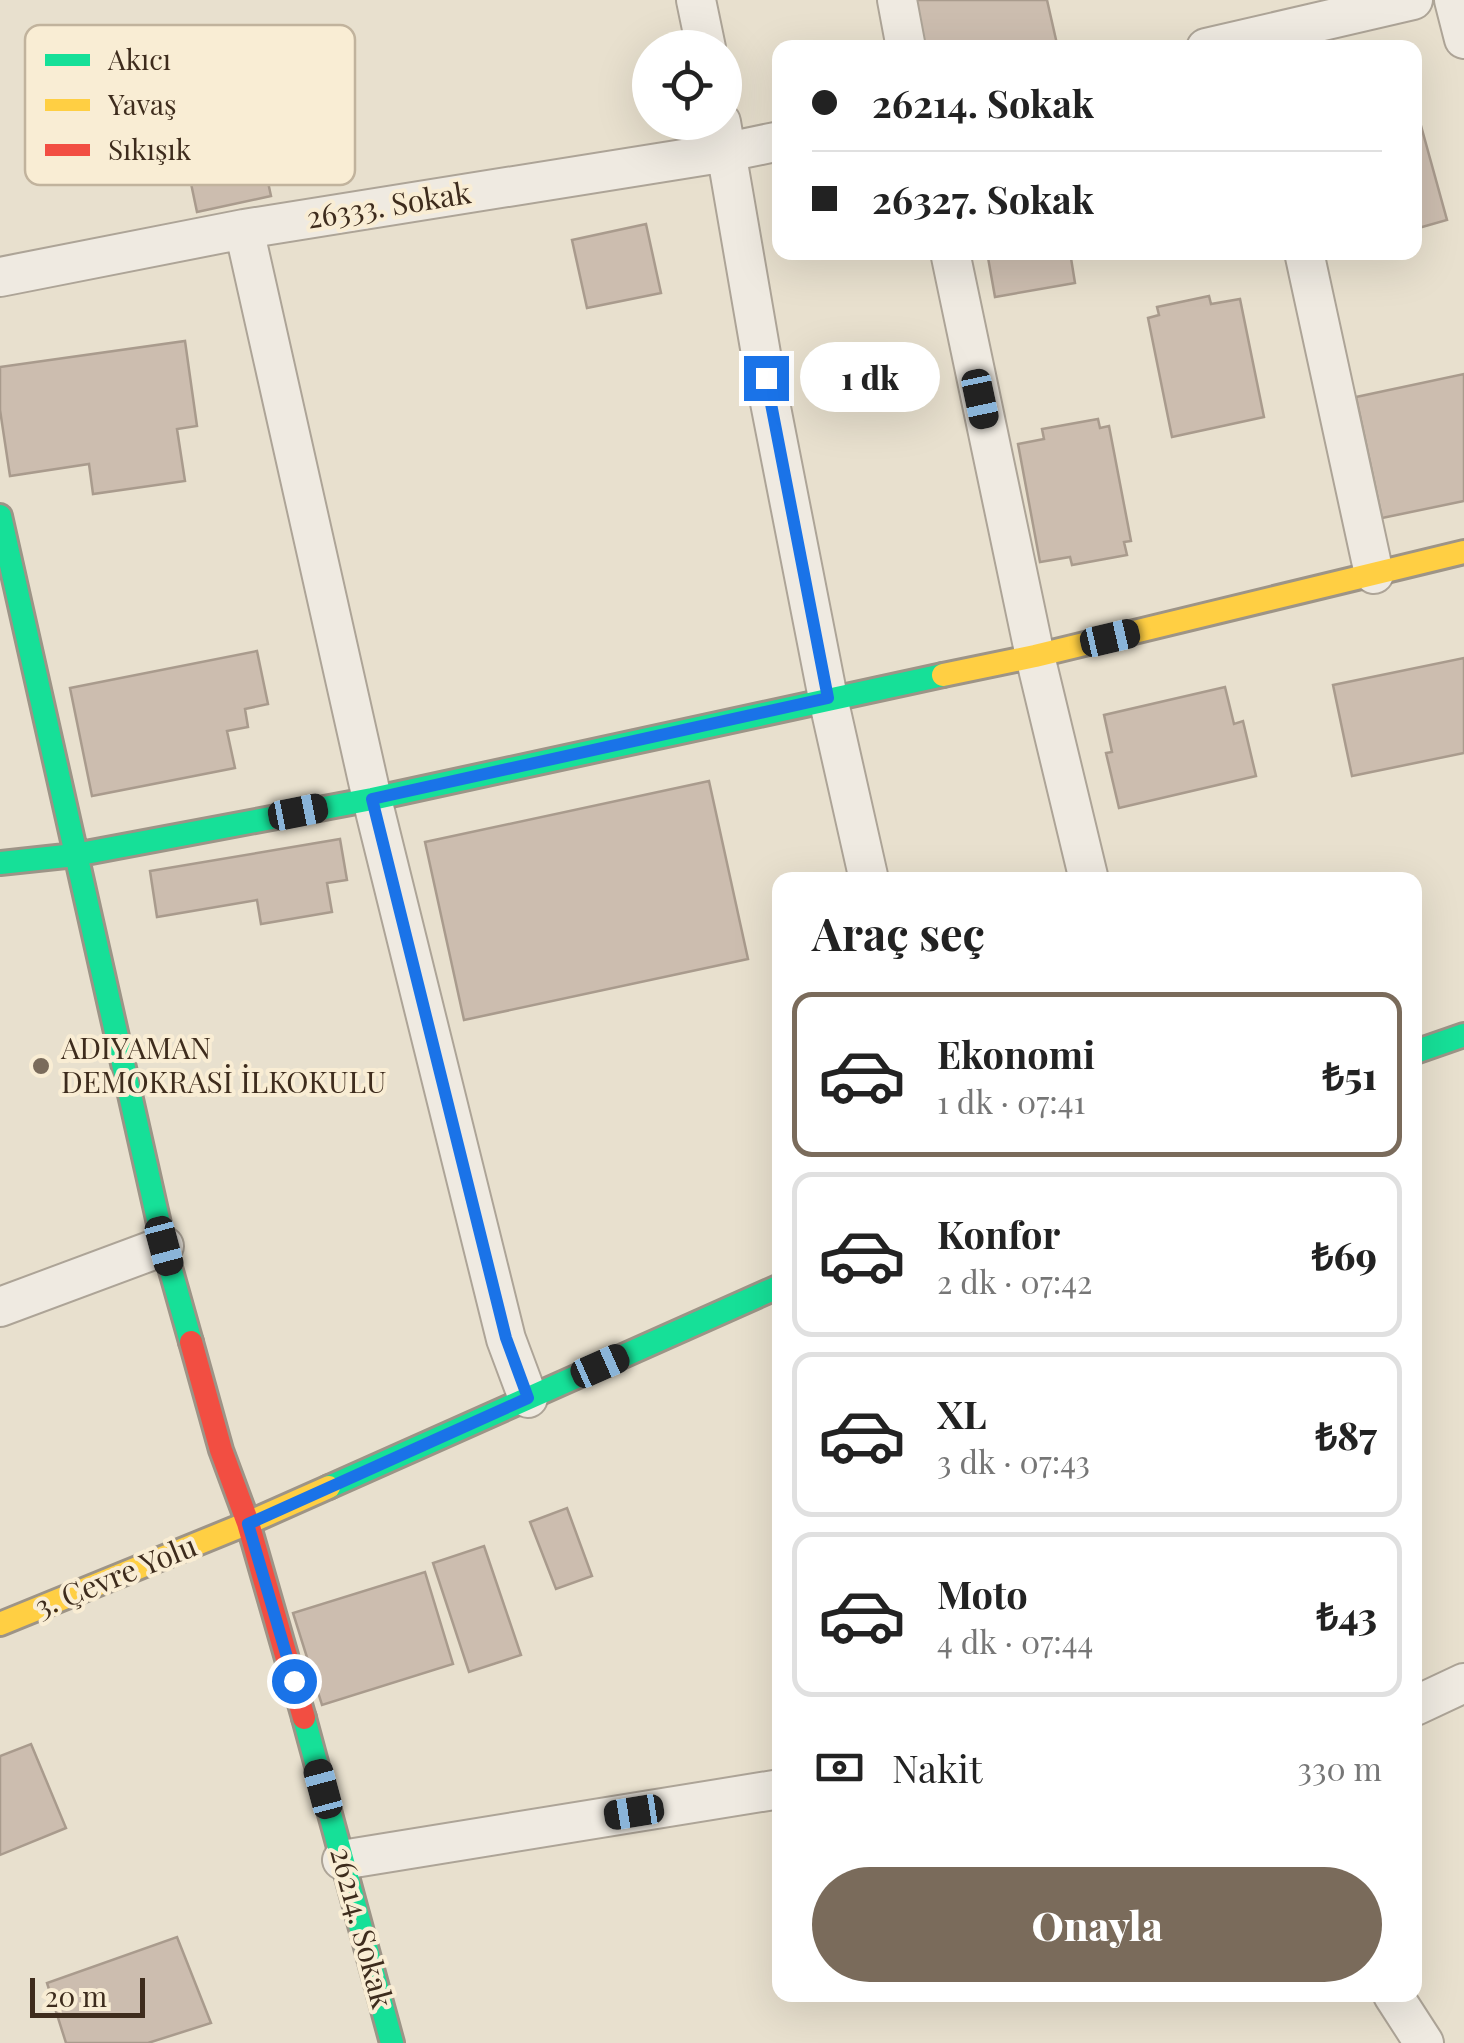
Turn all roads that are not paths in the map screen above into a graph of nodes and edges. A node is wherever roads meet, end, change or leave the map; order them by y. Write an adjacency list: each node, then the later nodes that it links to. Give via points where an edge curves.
1 (696, 0): 5 (street)
2 (896, 0): 7 (street)
3 (1413, 0): 8 (street)
4 (1454, 0): 6 (street)
5 (702, 30)
6 (1464, 39)
7 (904, 40)
8 (1265, 40)
9 (742, 139): 12 (street, 26333. Sokak)
10 (708, 140): 13 (street, 26333. Sokak)
11 (725, 140): 21 (street)
12 (772, 141)
13 (244, 229): 16 (street, 26333. Sokak); 22 (street)
14 (952, 260): 20 (street)
15 (1306, 260): 19 (street)
16 (0, 277)
17 (0, 516): 23 (street, 26214. Sokak)
18 (1464, 552): 19 (street)
19 (1374, 574): 20 (street)
20 (1035, 656): 21 (street); 26 (street)
21 (828, 698): 22 (street); 25 (street)
22 (372, 799): 23 (street); 32 (street, via 506,1338)
23 (74, 854): 24 (street); 29 (street, 26214. Sokak)
24 (0, 863)
25 (868, 872)
26 (1087, 872)
27 (1464, 1035): 28 (street)
28 (1422, 1050)
29 (164, 1246): 31 (street); 33 (street, 26214. Sokak)
30 (772, 1290): 32 (street, 3. Çevre Yolu)
31 (0, 1307)
32 (528, 1398): 33 (street, 3. Çevre Yolu)
33 (248, 1524): 34 (street, 3. Çevre Yolu); 38 (street, 26214. Sokak)
34 (0, 1624)
35 (1464, 1683): 36 (street)
36 (1422, 1703)
37 (772, 1790): 38 (street)
38 (342, 1860): 40 (street, 26214. Sokak)
39 (1398, 2002): 41 (street)
40 (392, 2043)
41 (1424, 2043)

